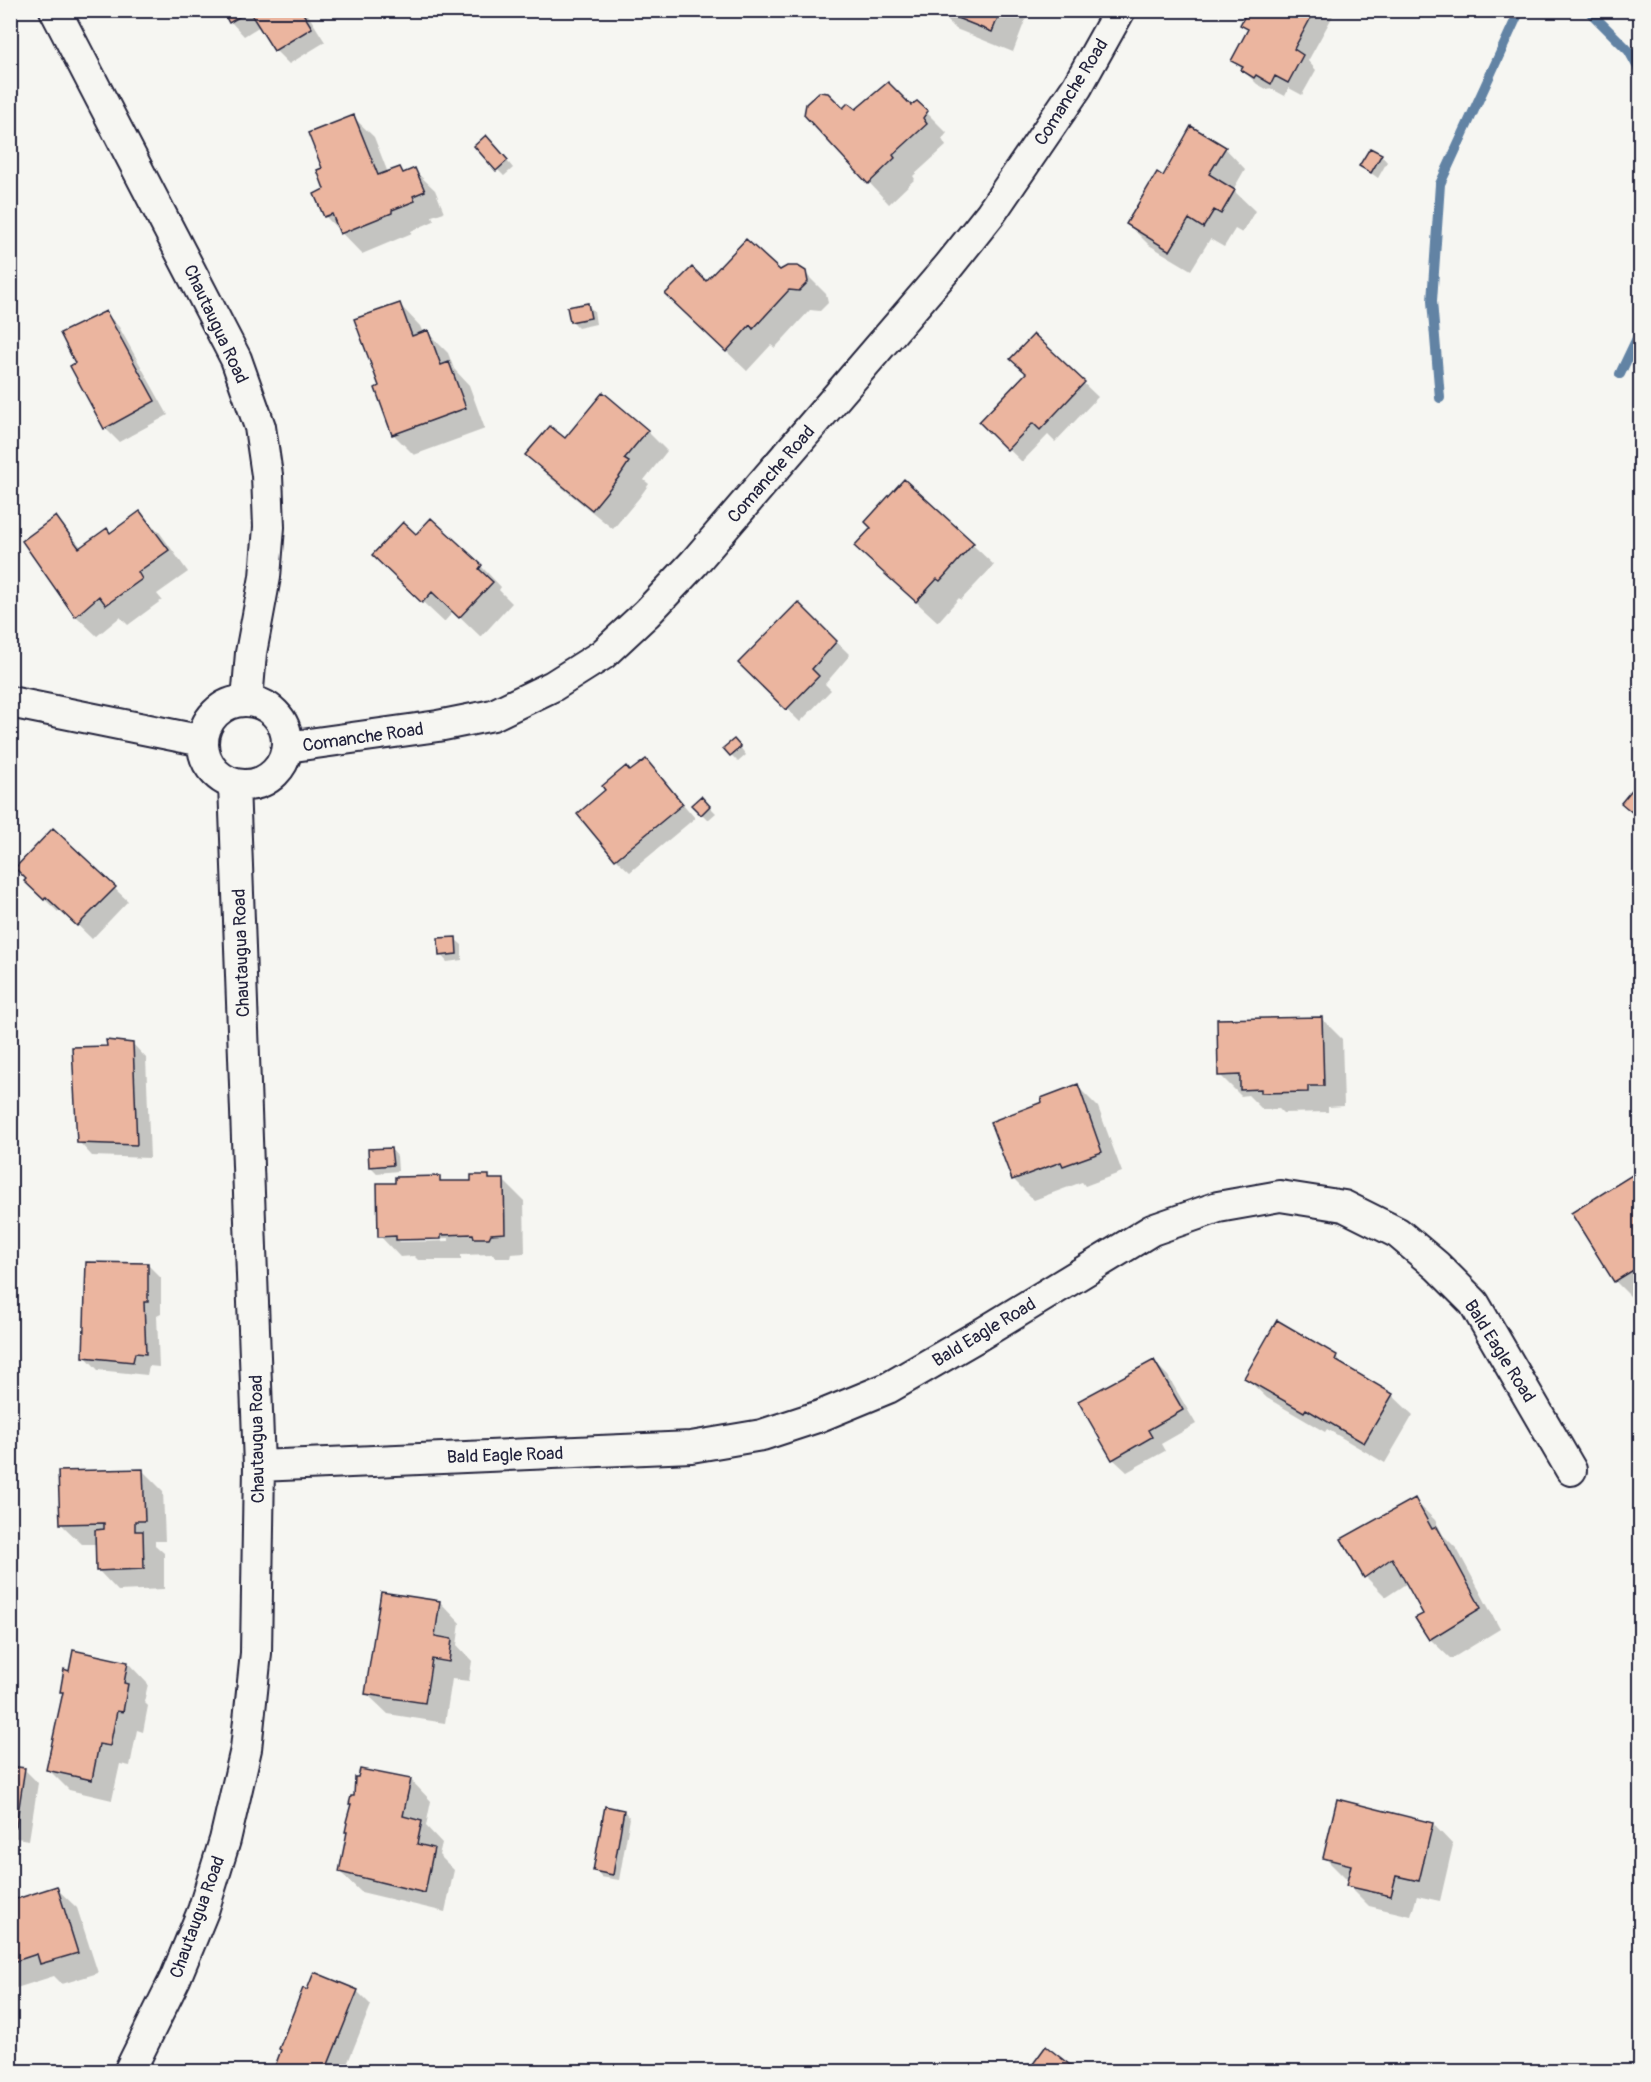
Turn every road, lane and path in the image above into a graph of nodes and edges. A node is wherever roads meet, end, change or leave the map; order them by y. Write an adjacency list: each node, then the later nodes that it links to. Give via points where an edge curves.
1 (56, 10): 3 (street, Chautaugua Road, via 236,359 260,427 269,527 265,577 250,652)
2 (1120, 10): 6 (street, Comanche Road, via 1077,87 984,222 694,563 602,655 553,686 493,715)
3 (247, 701): 5 (street, via 234,702 212,716); 6 (street, via 260,704 280,720)
4 (10, 702): 5 (street)
5 (203, 741): 7 (street, via 204,755 211,768)
6 (287, 747): 7 (street, via 283,761 263,781)
7 (234, 784): 8 (street, Chautaugua Road)
8 (259, 1466): 9 (street, Bald Eagle Road, via 691,1447 762,1435 888,1388 1152,1230 1218,1207 1280,1196 1344,1206 1398,1233 1437,1266 1474,1303); 10 (street, Chautaugua Road, via 256,1653 246,1749 225,1840 203,1911)
9 (1570, 1470)
10 (129, 2072)

